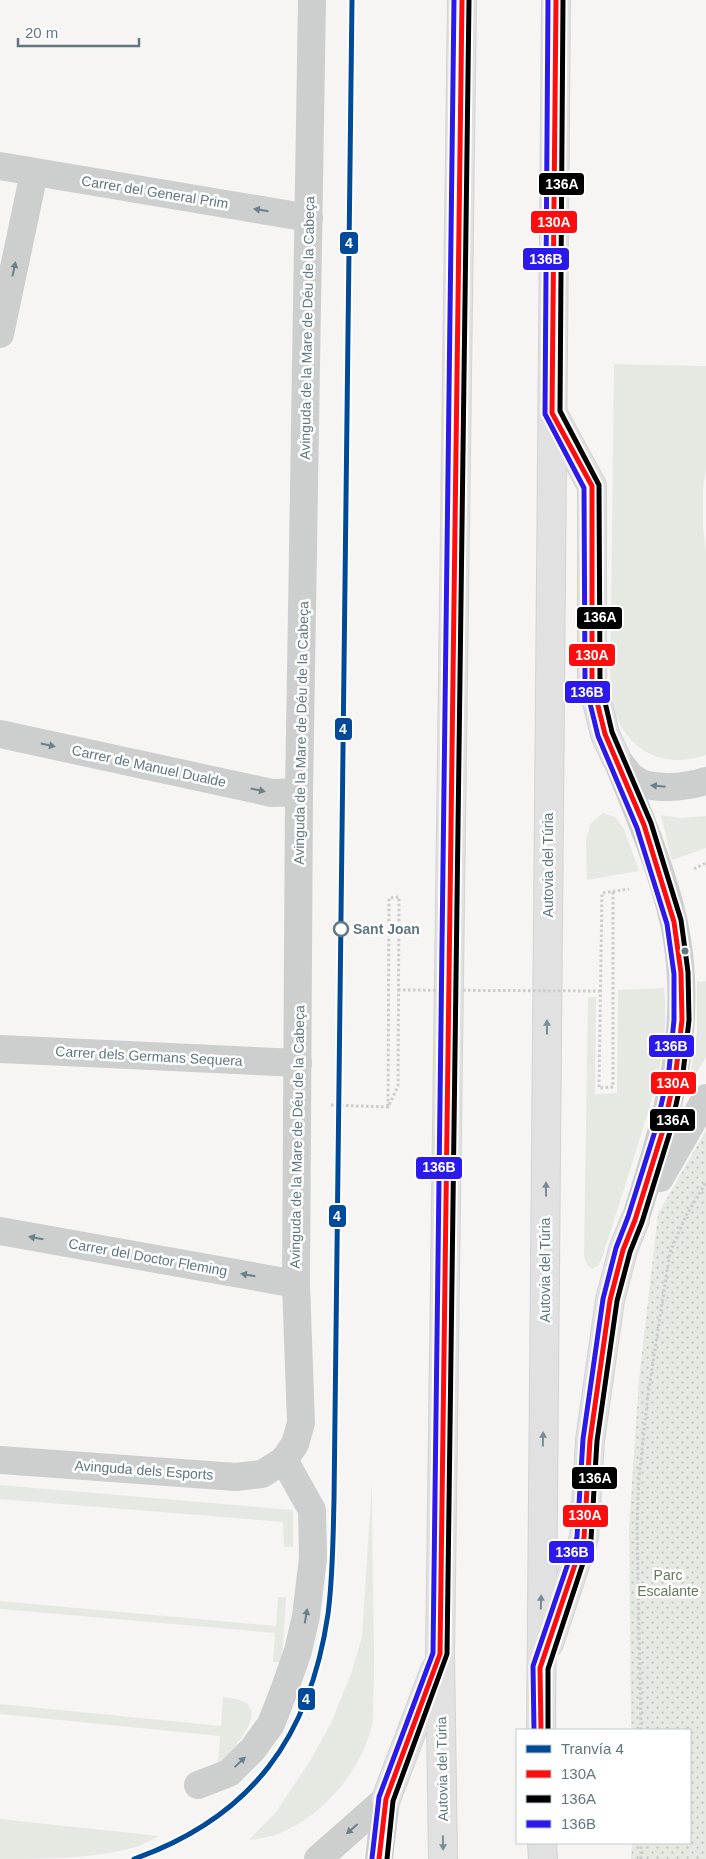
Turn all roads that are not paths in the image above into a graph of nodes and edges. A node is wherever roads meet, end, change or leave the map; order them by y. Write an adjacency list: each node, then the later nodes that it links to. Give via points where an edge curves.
1 (312, 0): 6 (street, Avinguda de la Mare de Déu de la Cabeça)
2 (462, 0): 21 (highway, Autovia del Túria)
3 (556, 0): 8 (highway, Autovia del Túria)
4 (0, 166): 5 (street, Carrer del General Prim)
5 (34, 172): 6 (street, Carrer del General Prim, one-way to 5); 7 (street, one-way to 5)
6 (310, 218): 12 (street, Avinguda de la Mare de Déu de la Cabeça)
7 (0, 334)
8 (552, 413): 10 (highway, via 592,486 592,682 604,734); 22 (highway, Autovia del Túria, one-way to 8)
9 (0, 734): 12 (street, Carrer de Manuel Dualde, one-way to 12, via 272,792)
10 (616, 758): 11 (street, one-way to 10, via 694,785 671,787 648,785 634,779); 16 (street, via 644,825 662,882 674,922 681,973 682,1020 676,1071 663,1130)
11 (706, 780)
12 (299, 792): 14 (street, Avinguda de la Mare de Déu de la Cabeça)
13 (0, 1049): 14 (street, Carrer dels Germans Sequera)
14 (298, 1063): 18 (street, Avinguda de la Mare de Déu de la Cabeça)
15 (706, 1098): 16 (street)
16 (635, 1220): 22 (highway, via 623,1250 610,1300 590,1440 584,1538)
17 (0, 1231): 18 (street, Carrer del Doctor Fleming, one-way to 17)
18 (296, 1284): 20 (street, Avinguda de la Mare de Déu de la Cabeça, via 301,1423 295,1444)
19 (0, 1460): 20 (street, Avinguda dels Esports, via 236,1477 262,1474)
20 (284, 1460): 24 (street, one-way to 20, via 229,1773 253,1750 271,1724 298,1651 313,1558 312,1510)
21 (440, 1654): 25 (highway); 29 (highway, Autovia del Túria, one-way to 29)
22 (540, 1668): 23 (highway, Autovia del Túria)
23 (541, 1729)
24 (198, 1785)
25 (386, 1799): 27 (street, one-way to 27); 28 (street)
26 (542, 1844): 30 (highway)
27 (318, 1859)
28 (379, 1859)
29 (443, 1859)
30 (543, 1859)

